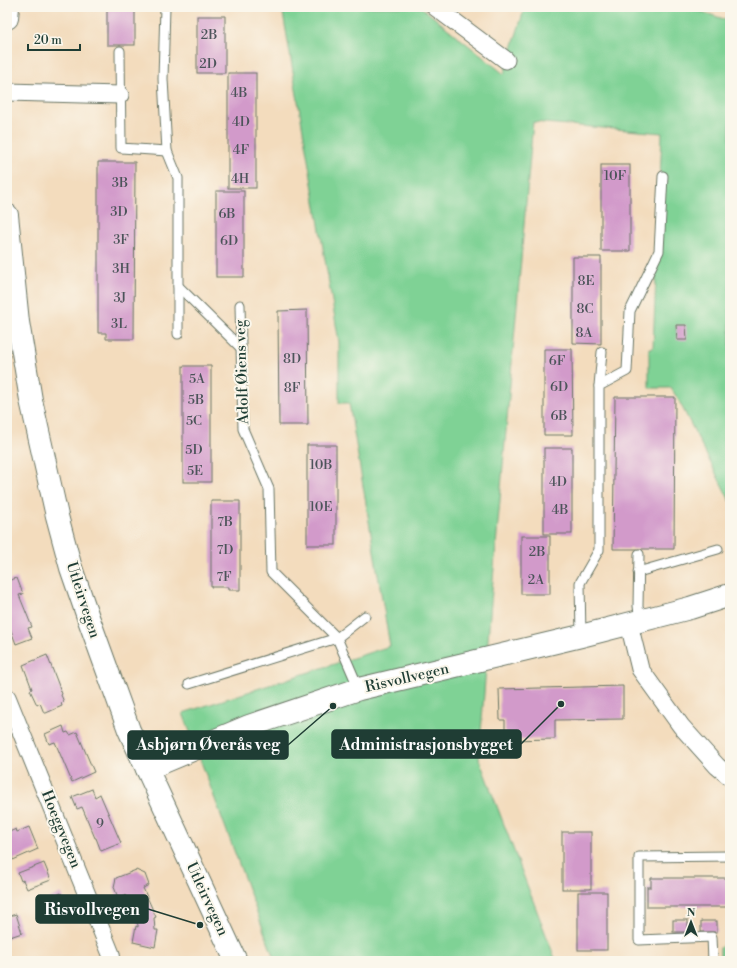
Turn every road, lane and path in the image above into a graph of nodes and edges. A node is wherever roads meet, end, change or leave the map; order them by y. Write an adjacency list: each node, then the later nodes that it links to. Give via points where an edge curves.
1 (8, 7): 4 (main road)
2 (165, 7): 9 (lane, via 163,79)
3 (435, 7): 6 (street)
4 (7, 18)
5 (120, 51): 8 (lane)
6 (506, 60)
7 (7, 92): 8 (street)
8 (120, 95): 9 (lane, via 121,148)
9 (167, 151): 12 (lane, via 178,178)
10 (663, 176): 17 (lane, via 659,251 630,312 627,371)
11 (7, 215): 29 (main road, Utleirvegen, via 18,322 33,407 57,516 96,640)
12 (178, 286): 14 (lane); 15 (lane)
13 (240, 305): 15 (lane, Adolf Øiens veg)
14 (178, 334)
15 (241, 348): 25 (lane, Adolf Øiens veg, via 243,429 269,489 271,572)
16 (602, 352): 17 (lane)
17 (599, 386): 24 (lane, via 599,550 580,583)
18 (718, 549): 20 (lane)
19 (639, 554): 20 (lane)
20 (638, 572): 23 (lane, via 638,606)
21 (730, 595): 23 (main road, Risvollvegen)
22 (365, 616): 25 (lane)
23 (635, 622): 24 (main road, Risvollvegen); 30 (street, via 640,668 681,726)
24 (582, 636): 27 (main road, Risvollvegen)
25 (337, 638): 26 (lane); 27 (lane, Adolf Øiens veg)
26 (189, 684)
27 (359, 689): 29 (main road, Risvollvegen, via 249,726)
28 (7, 697): 32 (street, Hoeggvegen)
29 (146, 769): 33 (main road, Utleirvegen)
30 (730, 777)
31 (730, 856): 34 (lane, via 639,857 639,940 712,937)
32 (112, 961)
33 (236, 961)
34 (713, 961)

